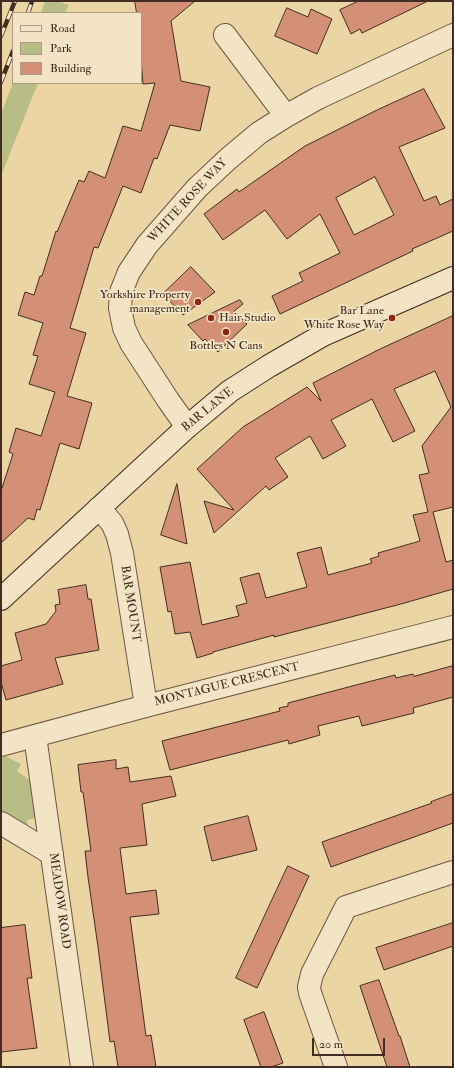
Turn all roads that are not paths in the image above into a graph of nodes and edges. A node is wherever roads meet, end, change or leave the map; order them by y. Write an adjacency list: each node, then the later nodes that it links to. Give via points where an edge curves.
1 (225, 35): 3 (street)
2 (453, 35): 3 (street, WHITE ROSE WAY, via 318,98)
3 (286, 116): 5 (street, WHITE ROSE WAY, via 259,133 197,188 147,244 129,272 121,292 120,308 124,328 131,343)
4 (453, 278): 5 (street, BAR LANE, via 323,335 230,391)
5 (187, 427): 6 (street, BAR LANE)
6 (99, 508): 7 (street, BAR LANE); 9 (street, BAR MOUNT, via 112,523 122,553)
7 (1, 599)
8 (453, 628): 9 (street, MONTAGUE CRESCENT)
9 (146, 706): 10 (street, MONTAGUE CRESCENT)
10 (35, 736): 11 (street, MONTAGUE CRESCENT); 13 (street, MEADOW ROAD)
11 (1, 744)
12 (1, 823): 13 (street)
13 (52, 854): 15 (street, MEADOW ROAD)
14 (453, 872): 16 (street, via 346,908 312,974 309,987)
15 (82, 1067)
16 (336, 1067)

